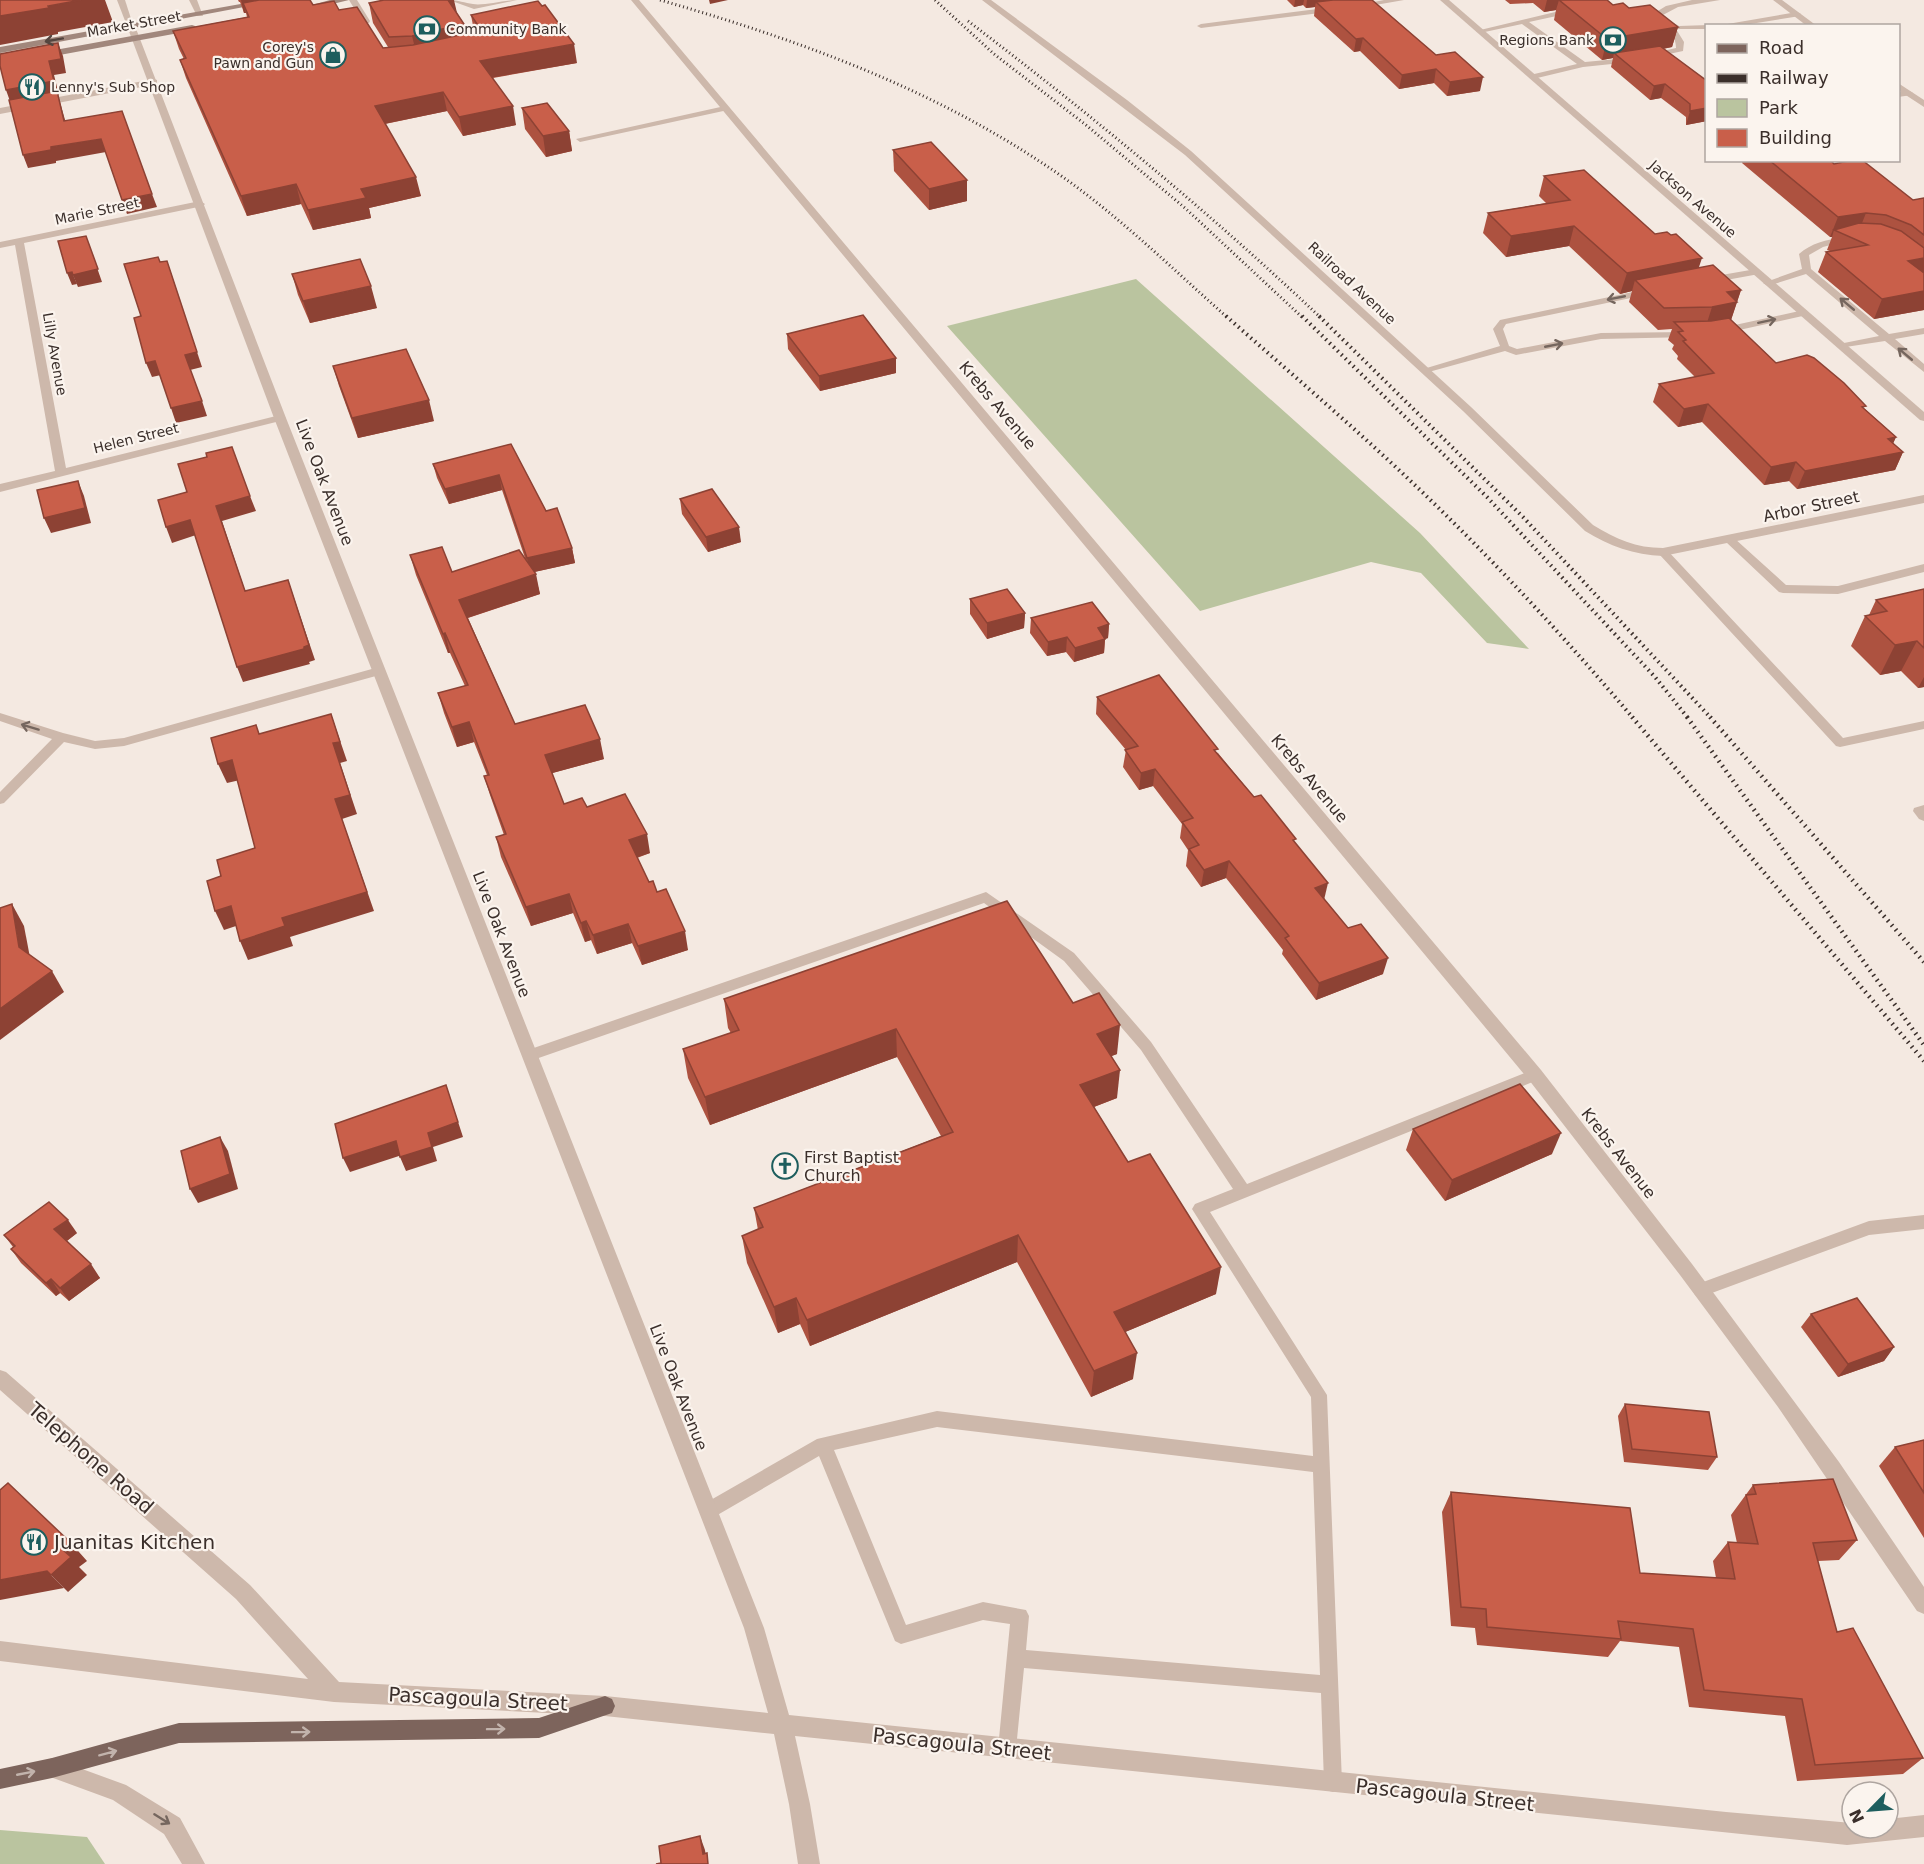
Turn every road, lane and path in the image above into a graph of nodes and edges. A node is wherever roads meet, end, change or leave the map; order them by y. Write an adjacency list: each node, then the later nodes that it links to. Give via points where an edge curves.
1 (121, 0): 29 (street, Live Oak Avenue)
2 (193, 0): 18 (lane)
3 (277, 0): 18 (main road, Market Street)
4 (345, 0): 14 (main road)
5 (353, 0): 26 (lane)
6 (513, 0): 13 (lane, via 474,7)
7 (635, 0): 37 (street, Krebs Avenue)
8 (986, 0): 57 (street, Railroad Avenue, via 1188,153)
9 (1400, 0): 15 (lane)
10 (1444, 0): 28 (street, Jackson Avenue)
11 (1716, 0): 25 (lane, via 1672,6 1653,15)
12 (1777, 0): 19 (street)
13 (449, 2)
14 (310, 6)
15 (1353, 6)
16 (1342, 8): 24 (lane)
17 (1578, 9): 20 (lane)
18 (200, 14): 29 (main road, Market Street)
19 (1797, 14): 21 (lane); 22 (street)
20 (1523, 21): 28 (lane); 32 (lane)
21 (1733, 24)
22 (1810, 24)
23 (205, 25): 29 (main road, Market Street)
24 (1201, 26)
25 (1670, 26): 27 (lane); 32 (lane, via 1680,42 1680,49 1671,53)
26 (369, 27)
27 (1705, 27)
28 (1480, 31): 33 (street, Jackson Avenue)
29 (133, 32): 30 (main road, Market Street, one-way to 30); 31 (main road, Market Street); 34 (street, Live Oak Avenue)
30 (0, 50)
31 (0, 63)
32 (1582, 65): 33 (lane)
33 (1533, 78): 45 (street, Jackson Avenue)
34 (154, 82): 38 (street); 40 (street, Live Oak Avenue)
35 (1904, 94): 36 (street)
36 (1924, 104)
37 (725, 108): 39 (lane); 73 (street, Krebs Avenue)
38 (0, 111)
39 (580, 139)
40 (200, 204): 42 (street, Marie Street); 58 (street, Live Oak Avenue)
41 (1858, 237): 44 (lane, via 1815,246 1804,254)
42 (19, 241): 43 (street, Marie Street); 60 (street, Lilly Avenue)
43 (0, 245)
44 (1807, 270): 47 (lane); 53 (lane, one-way to 44)
45 (1756, 272): 46 (lane); 47 (street, Jackson Avenue)
46 (1703, 282)
47 (1768, 283): 49 (street, Jackson Avenue)
48 (1661, 290): 55 (lane, one-way to 55, via 1503,322 1498,329)
49 (1804, 313): 51 (lane, one-way to 49); 54 (street, Jackson Avenue)
50 (1924, 331): 53 (lane)
51 (1715, 332)
52 (1696, 335): 55 (lane, one-way to 52, via 1516,352 1601,336)
53 (1886, 339): 54 (lane); 56 (lane, one-way to 53)
54 (1842, 346): 59 (street, Jackson Avenue)
55 (1505, 348): 57 (lane)
56 (1924, 369)
57 (1425, 370): 65 (street, Railroad Avenue, via 1589,528 1629,549)
58 (280, 418): 60 (street, Helen Street); 67 (street, Live Oak Avenue)
59 (1924, 418)
60 (61, 472): 61 (street, Helen Street)
61 (0, 488)
62 (1924, 499): 63 (street, Arbor Street)
63 (1730, 540): 64 (street, Arbor Street); 66 (lane, via 1783,589 1838,590)
64 (1706, 545): 65 (street, Railroad Avenue)
65 (1663, 552): 69 (lane, via 1840,743)
66 (1924, 568)
67 (379, 671): 70 (lane, via 124,742 94,745); 72 (street, Live Oak Avenue)
68 (0, 717): 70 (lane, one-way to 68)
69 (1924, 725)
70 (61, 737): 71 (lane)
71 (0, 800)
72 (530, 1055): 74 (lane, via 986,897 1068,957 1092,984 1146,1046); 80 (street, Live Oak Avenue)
73 (1535, 1075): 74 (lane); 76 (street, Krebs Avenue)
74 (1243, 1191): 79 (lane, via 1200,1209 1319,1395)
75 (1924, 1222): 76 (lane, via 1869,1228)
76 (1701, 1290): 81 (street, Krebs Avenue, via 1819,1449)
77 (0, 1378): 85 (street, Telephone Road, via 243,1592)
78 (823, 1445): 79 (lane, via 937,1419); 80 (lane); 83 (lane, via 901,1635 983,1611 1020,1616)
79 (1322, 1465): 84 (lane)
80 (708, 1510): 87 (street, Live Oak Avenue, via 754,1628)
81 (1924, 1604)
82 (0, 1652): 85 (street, Pascagoula Street)
83 (1016, 1658): 84 (lane); 88 (lane)
84 (1329, 1685): 91 (lane)
85 (334, 1692): 86 (street, Pascagoula Street)
86 (605, 1706): 87 (street, Pascagoula Street); 89 (main road, one-way to 86, via 179,1733 539,1728)
87 (784, 1725): 88 (street, Pascagoula Street); 94 (street, Live Oak Avenue, via 803,1809)
88 (1007, 1749): 91 (street, Pascagoula Street)
89 (52, 1768): 90 (main road, one-way to 89); 93 (street, one-way to 93, via 119,1792 172,1826)
90 (0, 1779)
91 (1333, 1783): 92 (street, Pascagoula Street, via 1847,1834)
92 (1924, 1826)
93 (194, 1864)
94 (809, 1864)

